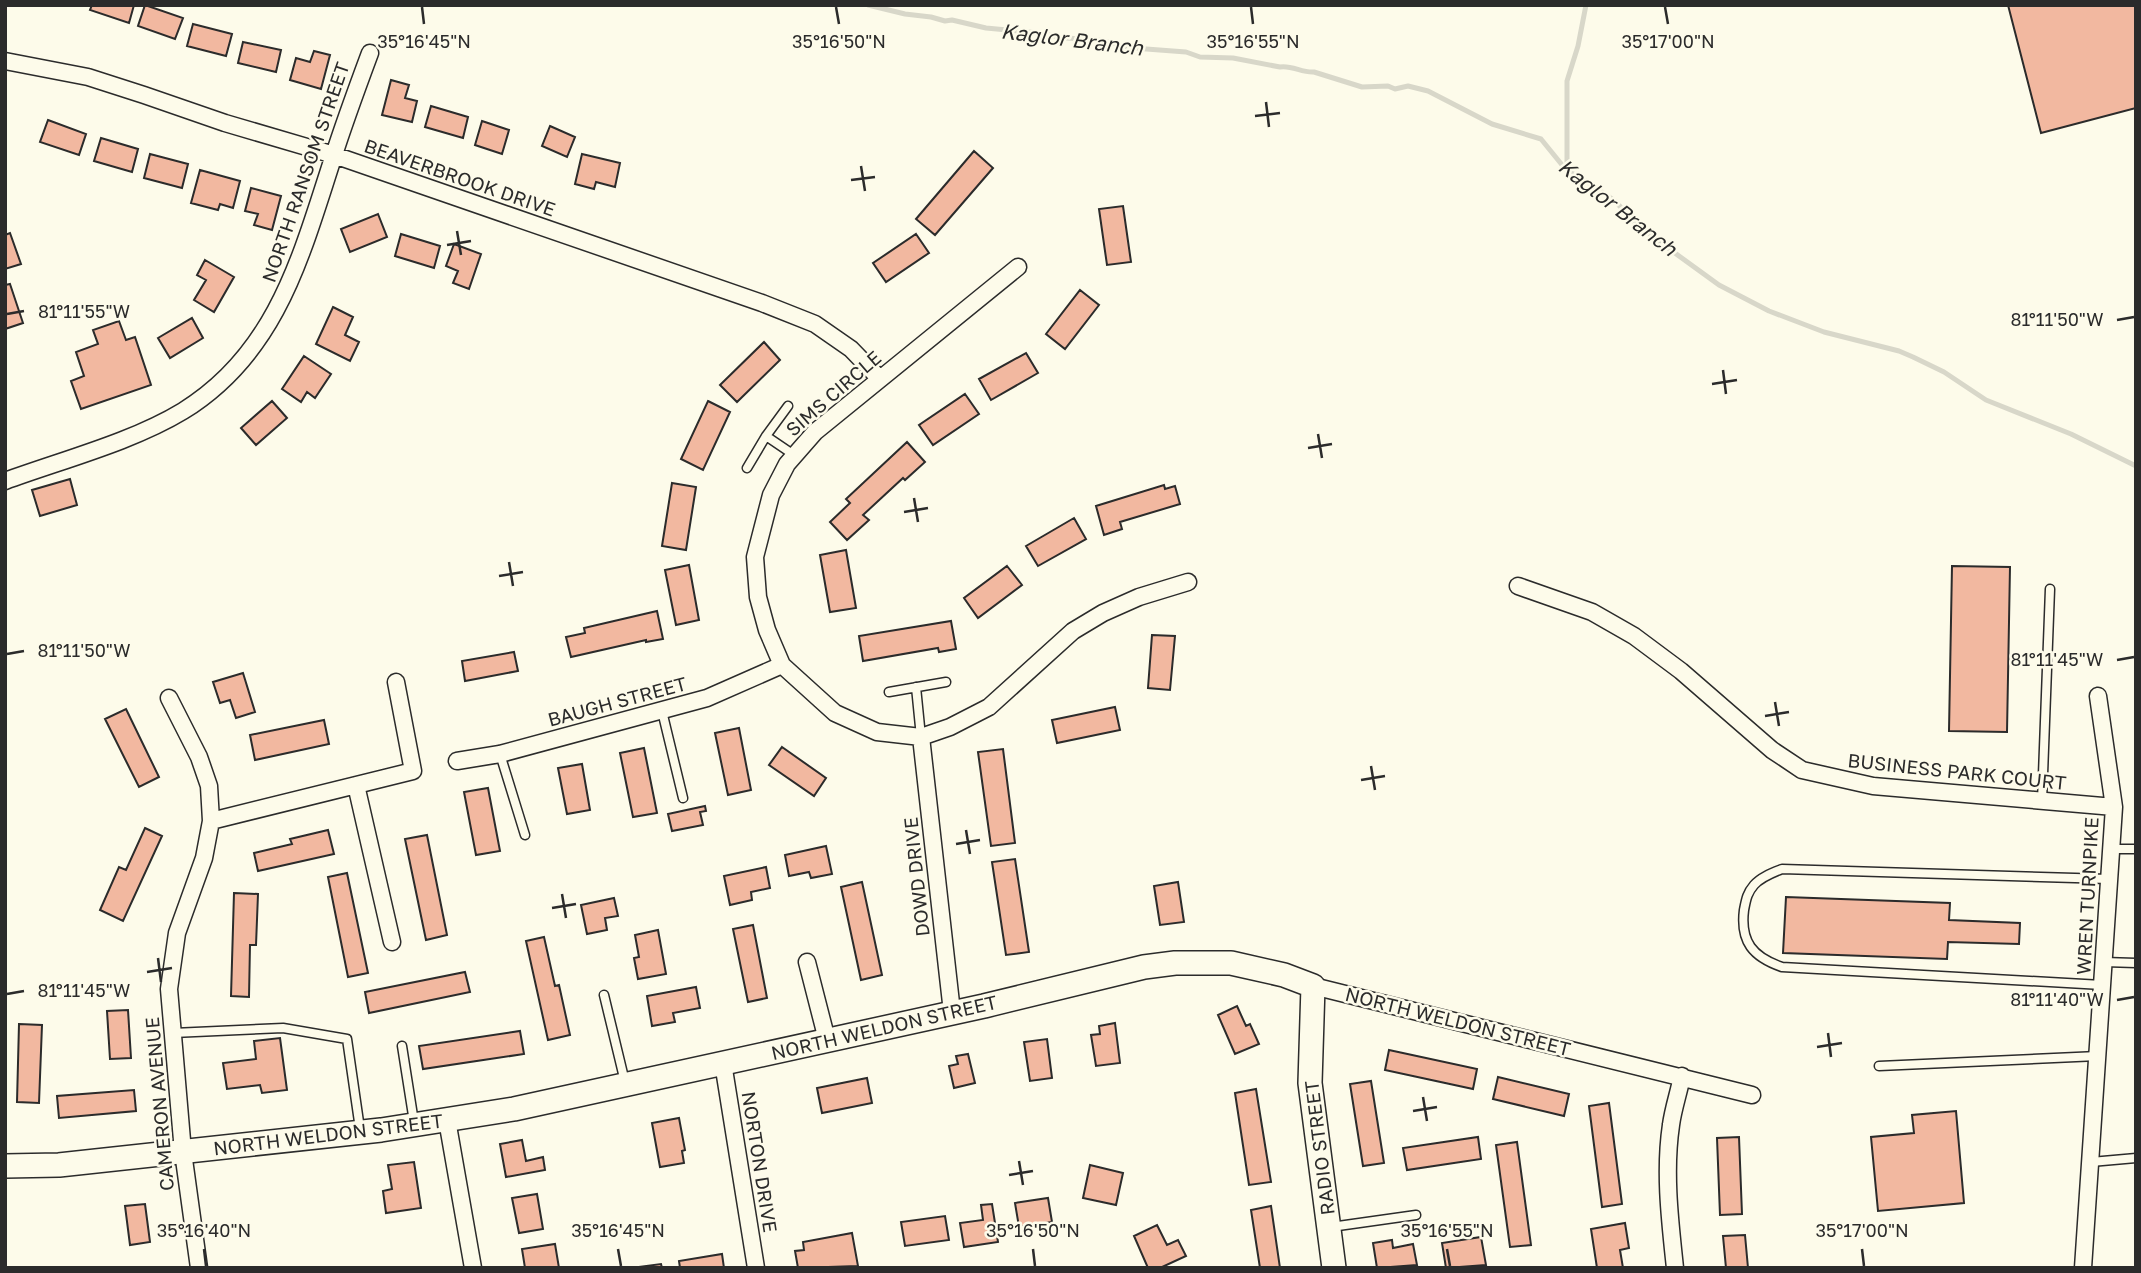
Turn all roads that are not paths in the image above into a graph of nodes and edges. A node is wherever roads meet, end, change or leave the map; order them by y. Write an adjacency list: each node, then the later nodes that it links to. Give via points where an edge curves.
1 (370, 53): 3 (street, NORTH RANSOM STREET)
2 (5, 61): 3 (street, BEAVERBROOK DRIVE, via 88,77)
3 (334, 155): 5 (street, BEAVERBROOK DRIVE, via 815,324 851,349); 10 (street, NORTH RANSOM STREET, via 291,282 263,332 228,376 158,424)
4 (1018, 267): 5 (street, SIMS CIRCLE)
5 (880, 379): 8 (street, SIMS CIRCLE, via 814,432)
6 (788, 406): 7 (lane)
7 (766, 436): 8 (lane); 9 (lane)
8 (794, 455): 14 (street, SIMS CIRCLE, via 771,495 755,557 758,597)
9 (747, 468)
10 (5, 481)
11 (1188, 583): 22 (street, SIMS CIRCLE, via 1103,613 1073,631 989,707)
12 (1518, 586): 27 (street, BUSINESS PARK COURT, via 1592,612 1634,636 1802,770 1872,786)
13 (2050, 589): 27 (lane)
14 (782, 665): 21 (street, BAUGH STREET, via 708,698); 22 (street, SIMS CIRCLE, via 835,713 877,732)
15 (396, 682): 25 (street, via 413,771)
16 (946, 682): 17 (lane)
17 (916, 687): 18 (lane); 22 (lane)
18 (889, 692)
19 (2098, 696): 28 (street, WREN TURNPIKE)
20 (169, 698): 29 (street, CAMERON AVENUE, via 209,786)
21 (662, 711): 23 (street, BAUGH STREET); 26 (lane)
22 (921, 737): 41 (street, DOWD DRIVE)
23 (500, 754): 24 (street, BAUGH STREET); 30 (lane)
24 (457, 761)
25 (356, 785): 29 (street); 34 (street)
26 (683, 798)
27 (2042, 801): 28 (street, BUSINESS PARK COURT)
28 (2114, 807): 31 (street, WREN TURNPIKE)
29 (211, 821): 42 (street, CAMERON AVENUE, via 172,958)
30 (525, 835)
31 (2110, 849): 32 (lane); 33 (street, WREN TURNPIKE)
32 (2136, 849)
33 (2109, 879): 36 (street, WREN TURNPIKE); 38 (lane, via 1782,869 1763,877 1747,895 1742,926 1751,948 1763,960 1782,967)
34 (392, 942)
35 (807, 962): 43 (street)
36 (2104, 962): 37 (lane); 38 (street, WREN TURNPIKE)
37 (2136, 963)
38 (2103, 985): 45 (street, WREN TURNPIKE)
39 (1313, 986): 41 (street, NORTH WELDON STREET, via 1231,963 1175,962); 48 (street, NORTH WELDON STREET); 59 (street, RADIO STREET, via 1310,1083)
40 (604, 995): 49 (lane)
41 (951, 1012): 43 (street, NORTH WELDON STREET)
42 (173, 1033): 53 (lane, via 284,1028 347,1039); 54 (street, CAMERON AVENUE)
43 (827, 1040): 46 (street, NORTH WELDON STREET)
44 (402, 1046): 52 (lane)
45 (2098, 1056): 47 (lane); 56 (street, WREN TURNPIKE)
46 (723, 1063): 49 (street, NORTH WELDON STREET); 62 (street, NORTON DRIVE)
47 (1879, 1066)
48 (1682, 1076): 50 (street, NORTH WELDON STREET); 64 (street, via 1671,1125 1669,1166)
49 (625, 1084): 51 (street, NORTH WELDON STREET)
50 (1752, 1095)
51 (447, 1120): 52 (street, NORTH WELDON STREET); 61 (street)
52 (414, 1125): 53 (street, NORTH WELDON STREET)
53 (361, 1133): 54 (street, NORTH WELDON STREET)
54 (183, 1152): 57 (street, NORTH WELDON STREET); 60 (street, CAMERON AVENUE)
55 (2136, 1158): 56 (lane)
56 (2091, 1162): 65 (street, WREN TURNPIKE)
57 (5, 1166)
58 (1416, 1214): 59 (lane)
59 (1328, 1227): 63 (street, RADIO STREET)
60 (200, 1268)
61 (473, 1268)
62 (756, 1268)
63 (1334, 1268)
64 (1675, 1268)
65 (2083, 1268)

